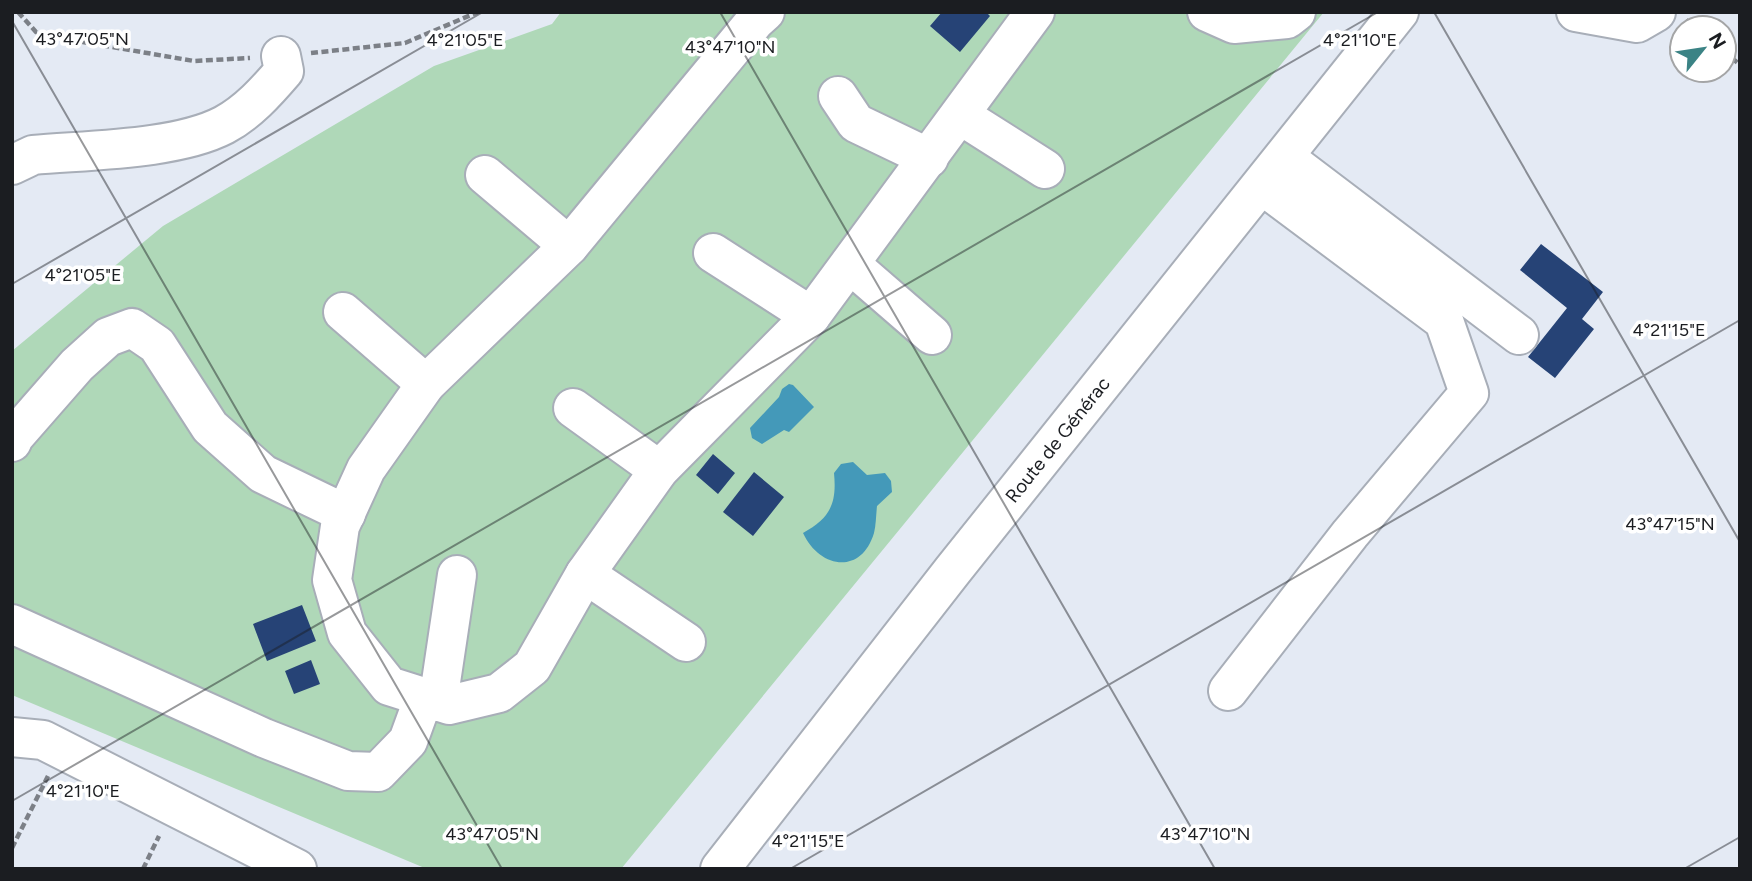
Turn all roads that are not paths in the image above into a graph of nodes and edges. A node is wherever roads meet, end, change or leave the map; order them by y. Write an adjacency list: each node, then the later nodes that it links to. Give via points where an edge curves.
1 (765, 12): 16 (street)
2 (1035, 12): 10 (street)
3 (1207, 12): 4 (street, via 1234,24 1287,19)
4 (1296, 12)
5 (1398, 12): 14 (street, Route de Générac)
6 (1576, 12): 7 (street, via 1637,23)
7 (1656, 12)
8 (281, 56): 12 (street, via 284,71 261,98 223,125 175,142 33,155)
9 (838, 96): 11 (street, via 856,123)
10 (960, 115): 11 (street); 13 (street)
11 (929, 158): 18 (street)
12 (12, 165)
13 (1045, 169)
14 (1273, 171): 22 (street); 32 (street, via 1444,321 1469,393 1350,534); 36 (street, Route de Générac)
15 (485, 175): 16 (street)
16 (569, 246): 23 (street)
17 (713, 253): 20 (street)
18 (850, 264): 20 (street); 21 (street)
19 (343, 312): 23 (street)
20 (811, 316): 26 (street)
21 (932, 335)
22 (1519, 335)
23 (426, 384): 27 (street, via 366,469)
24 (573, 408): 26 (street)
25 (12, 442): 27 (street, via 77,365 108,337 132,328 157,345 210,427 263,474)
26 (659, 470): 28 (street)
27 (345, 514): 33 (street, via 332,580 347,634 389,686)
28 (585, 574): 31 (street); 33 (street, via 532,667 499,693 449,705)
29 (457, 575): 33 (street)
30 (12, 624): 33 (street, via 348,771 379,772 408,741)
31 (686, 642)
32 (1228, 691)
33 (431, 699)
34 (12, 737): 35 (street, via 43,740)
35 (297, 869)
36 (720, 869)

